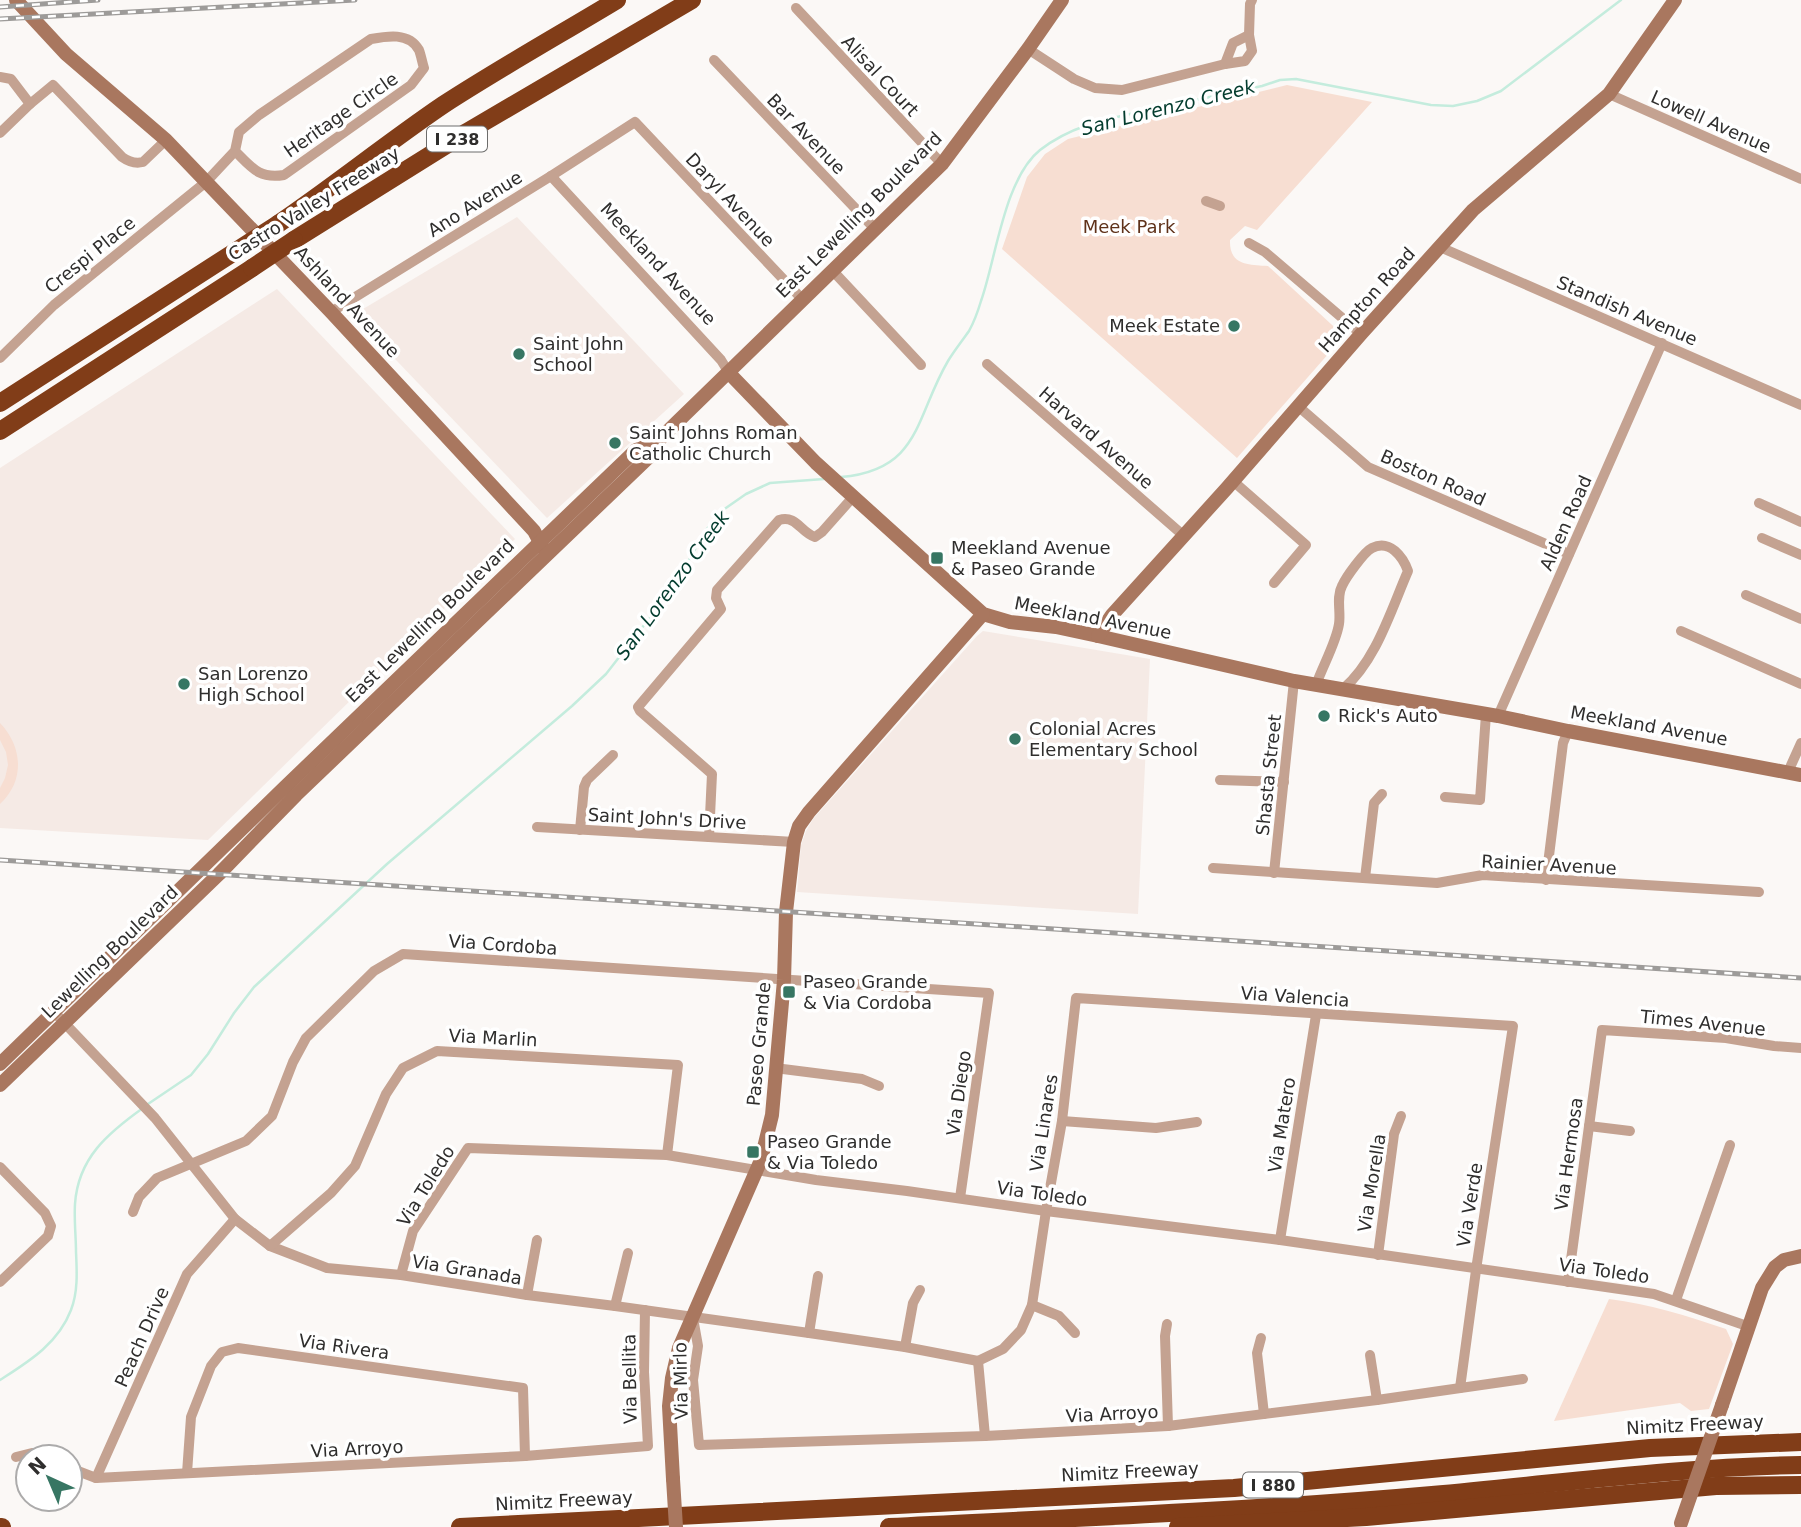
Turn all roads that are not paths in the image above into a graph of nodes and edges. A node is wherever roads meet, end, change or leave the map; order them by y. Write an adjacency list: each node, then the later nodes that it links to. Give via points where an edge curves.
1 (16, 0): 17 (street, Ashland Avenue, via 66,54)
2 (617, 0): 37 (highway, Castro Valley Freeway / I 238, bridge, via 475,85 278,224)
3 (692, 0): 40 (highway, Castro Valley Freeway / I 238, bridge, via 456,139)
4 (1062, 0): 9 (street, East Lewelling Boulevard)
5 (1252, 0): 8 (street)
6 (1675, 0): 13 (street, Hampton Road)
7 (796, 8): 19 (street, Alisal Court)
8 (1249, 35): 11 (street, via 1233,43); 11 (street, via 1252,51 1245,61)
9 (1028, 50): 11 (street, via 1095,88 1122,90); 19 (street, East Lewelling Boulevard)
10 (714, 60): 25 (street, Bar Avenue)
11 (1224, 64)
12 (0, 77): 14 (street, via 11,79)
13 (1609, 94): 21 (street, Lowell Avenue); 27 (street, Hampton Road, via 1473,210)
14 (30, 104): 16 (street); 17 (street, via 53,85 122,157 134,163 143,162)
15 (635, 122): 20 (street, Ano Avenue); 29 (street, Daryl Avenue)
16 (0, 134)
17 (166, 140): 22 (street, Ashland Avenue)
18 (235, 151): 18 (street, Heritage Circle, via 239,132 259,115 371,39 393,35 418,48 424,68 411,85 284,175 270,177 257,172); 22 (street, Heritage Circle)
19 (942, 164): 25 (street, East Lewelling Boulevard)
20 (551, 176): 30 (street, Ano Avenue); 36 (street, Meekland Avenue)
21 (1801, 179)
22 (206, 182): 30 (street, Ashland Avenue); 33 (street, Crespi Place, via 54,305)
23 (1206, 201): 24 (street)
24 (1220, 206)
25 (875, 229): 28 (street, East Lewelling Boulevard)
26 (1249, 243): 31 (street)
27 (1440, 247): 31 (street, Hampton Road); 32 (street, Standish Avenue)
28 (832, 270): 29 (street, East Lewelling Boulevard); 35 (street)
29 (802, 299): 36 (street, East Lewelling Boulevard)
30 (331, 312): 47 (street, Ashland Avenue, via 534,531)
31 (1361, 334): 39 (street, Hampton Road)
32 (1662, 343): 38 (street, Standish Avenue); 48 (street, Alden Road)
33 (0, 358)
34 (987, 364): 45 (street, Harvard Avenue)
35 (921, 365)
36 (729, 373): 42 (street, Meekland Avenue); 47 (street, East Lewelling Boulevard, via 660,439 649,457)
37 (0, 403)
38 (1801, 405)
39 (1299, 407): 41 (street, Hampton Road); 48 (street, Boston Road, via 1368,467)
40 (0, 431)
41 (1233, 481): 45 (street, Hampton Road); 50 (street, via 1306,545)
42 (849, 493): 52 (street, Meekland Avenue); 71 (street, via 815,537 792,519 779,520 718,590 721,609 638,707 712,774)
43 (1759, 503): 44 (street)
44 (1801, 522)
45 (1184, 536): 55 (street, Hampton Road)
46 (1762, 538): 49 (street)
47 (543, 549): 72 (street, East Lewelling Boulevard)
48 (1569, 554): 60 (street, Alden Road)
49 (1801, 555)
50 (1274, 583)
51 (1746, 595): 53 (street)
52 (983, 614): 55 (street, Meekland Avenue); 73 (street, Paseo Grande, via 809,812)
53 (1801, 619)
54 (1681, 631): 57 (street)
55 (1098, 636): 56 (street, Meekland Avenue)
56 (1294, 681): 58 (street, Meekland Avenue); 66 (street, Shasta Street)
57 (1801, 684)
58 (1316, 685): 59 (street, Meekland Avenue); 59 (street, via 1340,623 1340,587 1373,547 1386,546 1405,560 1408,571 1369,660)
59 (1343, 689): 60 (street, Meekland Avenue)
60 (1492, 715): 61 (street, Meekland Avenue); 68 (street, Alden Road, via 1480,800)
61 (1568, 731): 64 (street, Meekland Avenue); 77 (street)
62 (1801, 743): 64 (street)
63 (613, 755): 70 (street, via 587,780)
64 (1795, 774)
65 (1220, 780): 66 (street)
66 (1284, 782): 75 (street, Shasta Street)
67 (1382, 794): 76 (street, via 1374,803)
68 (1445, 797)
69 (537, 827): 70 (street, Saint John's Drive)
70 (580, 830): 71 (street, Saint John's Drive)
71 (709, 837): 73 (street, Saint John's Drive)
72 (239, 842): 83 (street, Lewelling Boulevard)
73 (794, 842): 79 (street, Paseo Grande)
74 (1213, 868): 75 (street, Rainier Avenue)
75 (1274, 873): 76 (street, Rainier Avenue)
76 (1365, 878): 77 (street, Rainier Avenue, via 1437,883 1483,875)
77 (1546, 880): 78 (street, Rainier Avenue)
78 (1759, 892)
79 (784, 979): 80 (street, Via Cordoba); 88 (street, Paseo Grande); 98 (street, Via Cordoba, via 402,954 374,971 306,1038 272,1116 246,1141)
80 (989, 993): 101 (street, Via Diego)
81 (1076, 998): 82 (street, Via Valencia); 92 (street, Via Linares)
82 (1316, 1015): 84 (street, Via Valencia); 106 (street, Via Matero)
83 (59, 1017): 87 (street, Lewelling Boulevard); 89 (street, Lewelling Boulevard); 98 (street, Via Granada, via 155,1118)
84 (1513, 1026): 111 (street, Via Verde)
85 (1602, 1030): 86 (street, Times Avenue); 94 (street, Via Hermosa)
86 (1801, 1048)
87 (0, 1064)
88 (775, 1069): 90 (street, via 862,1079); 100 (street, Paseo Grande, via 772,1115)
89 (0, 1085)
90 (879, 1086)
91 (1401, 1116): 109 (street, Via Morella, via 1394,1134)
92 (1062, 1121): 93 (street, via 1156,1128); 102 (street, Via Linares)
93 (1197, 1122)
94 (1589, 1126): 95 (street); 115 (street, Via Hermosa)
95 (1630, 1131)
96 (1730, 1146): 118 (street)
97 (667, 1155): 100 (street, Via Toledo); 107 (street, Via Marlin, via 678,1065 437,1051 403,1068 386,1094 355,1166); 112 (street, Via Toledo, via 468,1148 413,1231)
98 (192, 1165): 103 (street, Via Cordoba, via 157,1178 139,1197); 104 (street, Via Granada)
99 (0, 1167): 114 (street, via 45,1213 51,1226 48,1236)
100 (756, 1171): 101 (street, Via Toledo); 122 (street, Paseo Grande)
101 (960, 1198): 102 (street, Via Toledo)
102 (1046, 1211): 106 (street, Via Toledo); 119 (street, Via Linares)
103 (134, 1212)
104 (235, 1219): 107 (street, Via Granada); 144 (street, Peach Drive, via 187,1274)
105 (537, 1240): 117 (street)
106 (1280, 1240): 109 (street, Via Toledo)
107 (270, 1246): 112 (street, Via Granada, via 327,1268)
108 (628, 1253): 120 (street)
109 (1377, 1255): 111 (street, Via Toledo)
110 (1801, 1256): 124 (street, via 1775,1267 1762,1288)
111 (1476, 1269): 115 (street, Via Toledo); 132 (street, Via Verde)
112 (401, 1276): 117 (street, Via Granada)
113 (818, 1276): 125 (street)
114 (0, 1282)
115 (1568, 1282): 118 (street, Via Toledo)
116 (920, 1290): 128 (street)
117 (527, 1295): 120 (street, Via Granada)
118 (1676, 1300): 124 (street, Via Toledo)
119 (1032, 1305): 126 (street, via 1059,1316); 130 (street, Via Linares, via 1021,1330 1003,1349)
120 (615, 1306): 121 (street, Via Granada)
121 (645, 1310): 122 (street, Via Granada); 139 (street, Via Bellita)
122 (692, 1317): 125 (street, Via Granada); 138 (street, Via Mirlo, via 698,1346 693,1380); 150 (street, Paseo Grande, bridge, via 679,1348 669,1406)
123 (1167, 1324): 135 (street)
124 (1749, 1327): 148 (street, bridge)
125 (809, 1333): 128 (street, Via Granada)
126 (1075, 1333)
127 (1261, 1338): 134 (street, via 1257,1353)
128 (905, 1347): 130 (street, Via Granada)
129 (1370, 1355): 133 (street)
130 (978, 1361): 136 (street)
131 (1523, 1379): 132 (street, Via Arroyo)
132 (1460, 1388): 133 (street, Via Arroyo)
133 (1377, 1400): 134 (street, Via Arroyo)
134 (1264, 1414): 135 (street, Via Arroyo)
135 (1168, 1426): 136 (street, Via Arroyo)
136 (985, 1436): 138 (street, Via Arroyo)
137 (1801, 1441): 149 (highway, Nimitz Freeway / I 880, via 1637,1449 1234,1488)
138 (699, 1445)
139 (648, 1447): 140 (street, Via Arroyo)
140 (525, 1456): 143 (street, Via Arroyo); 143 (street, Via Rivera, via 523,1388 237,1348 222,1352 211,1366 191,1417)
141 (1801, 1465): 145 (highway, I 880)
142 (84, 1473): 144 (street, Via Arroyo)
143 (187, 1473): 144 (street, Via Arroyo)
144 (96, 1478)
145 (1546, 1483): 147 (highway); 151 (highway, I 880, via 1301,1505)
146 (1801, 1485): 147 (highway, I 880, via 1716,1486)
147 (1584, 1497): 152 (highway, I 880, via 1366,1517)
148 (1680, 1525)
149 (460, 1527)
150 (676, 1527)
151 (889, 1527)
152 (1178, 1527)

